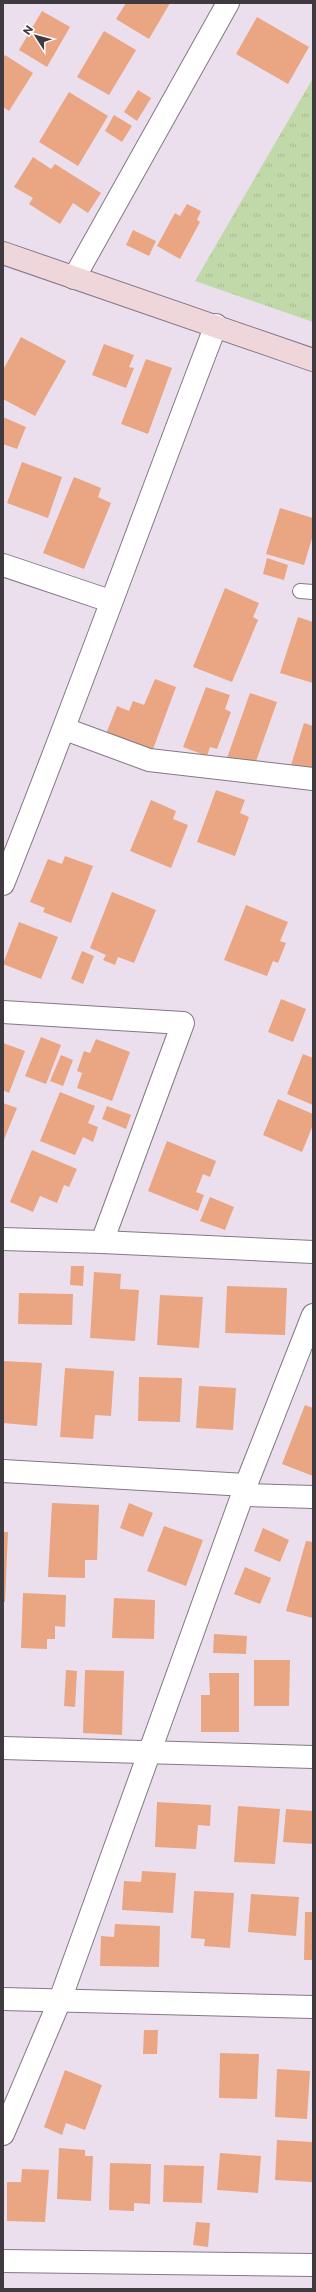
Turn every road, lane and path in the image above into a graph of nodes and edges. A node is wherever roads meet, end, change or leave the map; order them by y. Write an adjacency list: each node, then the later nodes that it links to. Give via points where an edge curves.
1 (228, 3): 3 (street)
2 (3, 253): 3 (street)
3 (74, 278): 4 (street)
4 (216, 325): 5 (street); 7 (street)
5 (313, 360)
6 (3, 565): 7 (street)
7 (110, 601): 8 (street)
8 (65, 729): 9 (street, via 149,760); 10 (street)
9 (313, 779)
10 (3, 884)
11 (3, 1012): 13 (street, via 183,1024)
12 (3, 1239): 13 (street)
13 (102, 1242): 14 (street)
14 (313, 1252)
15 (313, 1315): 17 (street)
16 (3, 1471): 17 (street)
17 (245, 1490): 18 (street); 20 (street)
18 (313, 1497)
19 (3, 1748): 20 (street)
20 (150, 1751): 21 (street); 23 (street)
21 (313, 1757)
22 (3, 1999): 23 (street)
23 (60, 2000): 24 (street); 25 (street)
24 (313, 2007)
25 (3, 2134)
26 (3, 2261): 27 (street)
27 (313, 2264)

